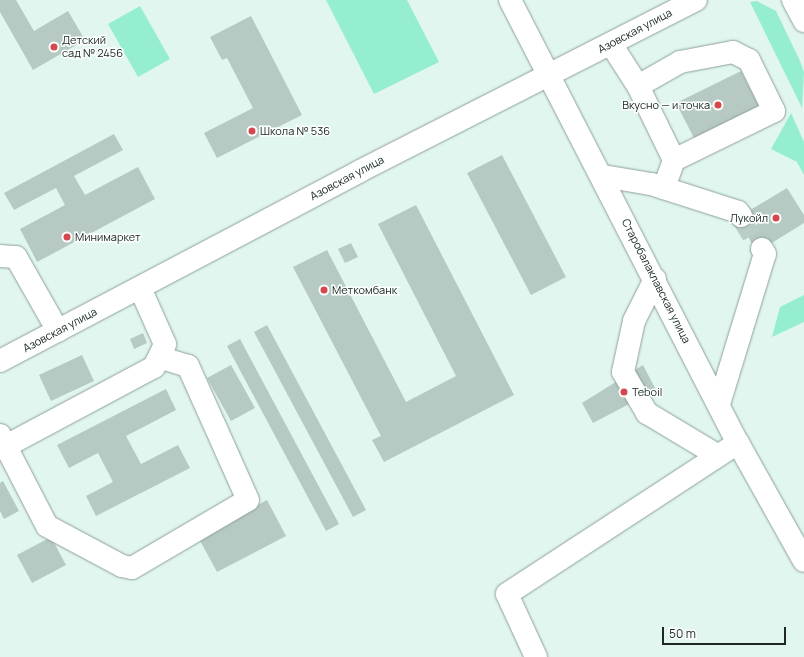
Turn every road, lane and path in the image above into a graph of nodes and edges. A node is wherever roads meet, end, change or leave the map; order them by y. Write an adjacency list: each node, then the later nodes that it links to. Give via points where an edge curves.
1 (510, 0): 6 (street, Старобалаклавская улица)
2 (696, 0): 5 (street, Азовская улица)
3 (793, 0): 4 (street)
4 (804, 21)
5 (611, 44): 6 (street, Азовская улица); 7 (street)
6 (551, 75): 9 (street, Старобалаклавская улица); 15 (street, Азовская улица, via 360,171)
7 (638, 86): 8 (street); 8 (street, via 680,62 733,52 749,60 774,111)
8 (674, 160): 10 (street)
9 (603, 176): 10 (street); 14 (street, Старобалаклавская улица)
10 (664, 188): 11 (street, via 738,212)
11 (741, 216)
12 (762, 249): 19 (street, via 765,254)
13 (0, 256): 16 (street, via 16,257)
14 (655, 279): 19 (street, Старобалаклавская улица); 22 (street, via 634,321 623,372 647,413)
15 (140, 288): 16 (street, Азовская улица); 17 (street, via 165,344)
16 (58, 331): 18 (street, Азовская улица)
17 (159, 357): 20 (street, via 154,367); 20 (street, via 188,366 248,500 132,568 122,566 47,526)
18 (0, 361)
19 (719, 404): 21 (street, Старобалаклавская улица)
20 (3, 441)
21 (738, 443): 22 (street); 23 (street, Старобалаклавская улица)
22 (718, 455): 24 (street, via 507,594)
23 (804, 561)
24 (536, 657)

